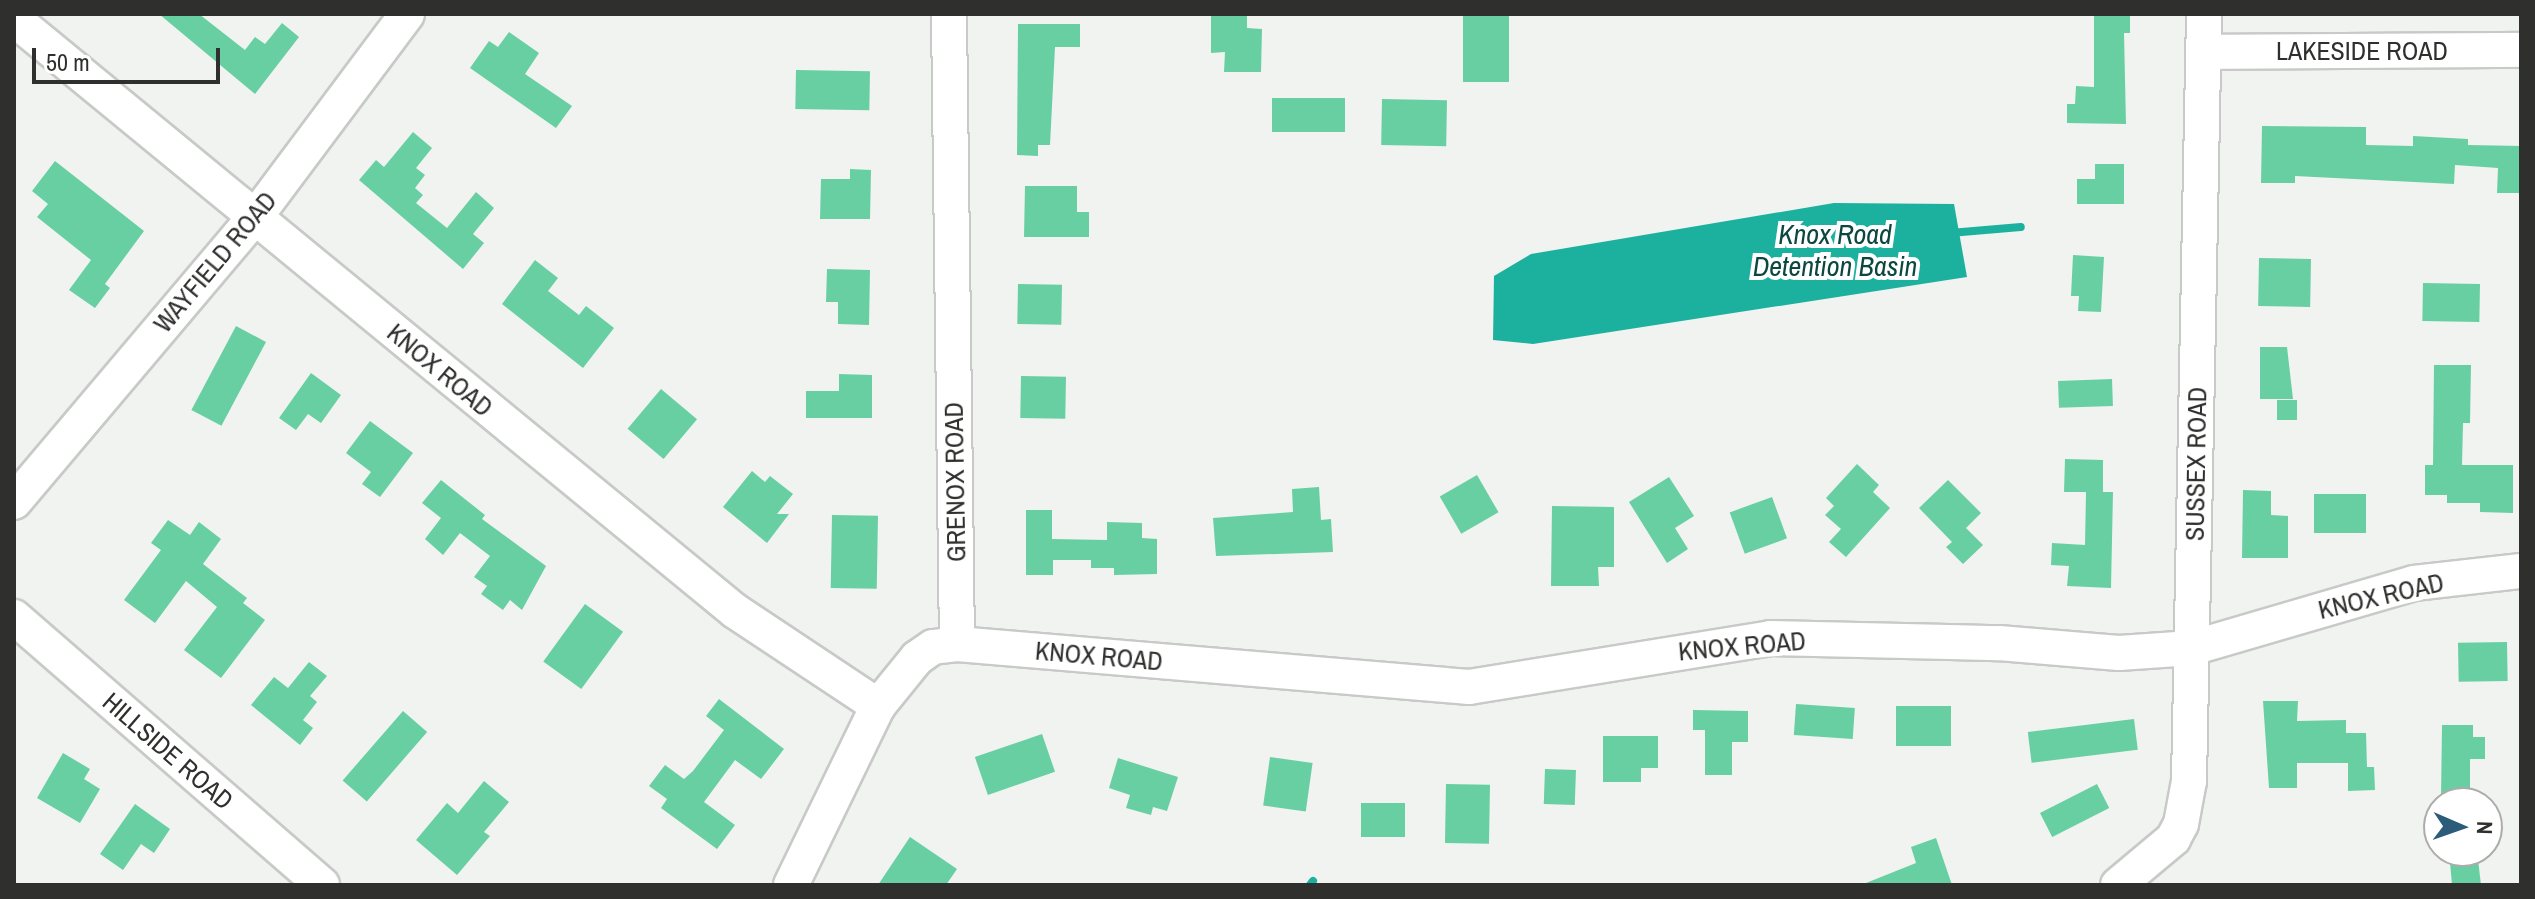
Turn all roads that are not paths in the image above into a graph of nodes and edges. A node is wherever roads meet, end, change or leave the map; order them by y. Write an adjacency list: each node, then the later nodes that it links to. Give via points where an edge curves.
1 (407, 14): 7 (street, WAYFIELD ROAD)
2 (949, 14): 11 (street, GRENOX ROAD)
3 (2204, 14): 6 (street, SUSSEX ROAD)
4 (14, 19): 7 (street, KNOX ROAD)
5 (2521, 50): 6 (street, LAKESIDE ROAD)
6 (2204, 52): 12 (street, SUSSEX ROAD)
7 (256, 216): 8 (street, WAYFIELD ROAD); 13 (street, KNOX ROAD, via 735,611)
8 (14, 502)
9 (2521, 571): 12 (street, KNOX ROAD, via 2414,583)
10 (14, 617): 14 (street, HILLSIDE ROAD)
11 (957, 644): 12 (street, KNOX ROAD, via 1469,687 1770,638 1999,643 2119,653); 13 (street, via 933,647 917,658)
12 (2192, 648): 16 (street, SUSSEX ROAD, via 2189,781 2181,824 2173,839)
13 (878, 706): 15 (street)
14 (322, 885)
15 (791, 885)
16 (2118, 885)

